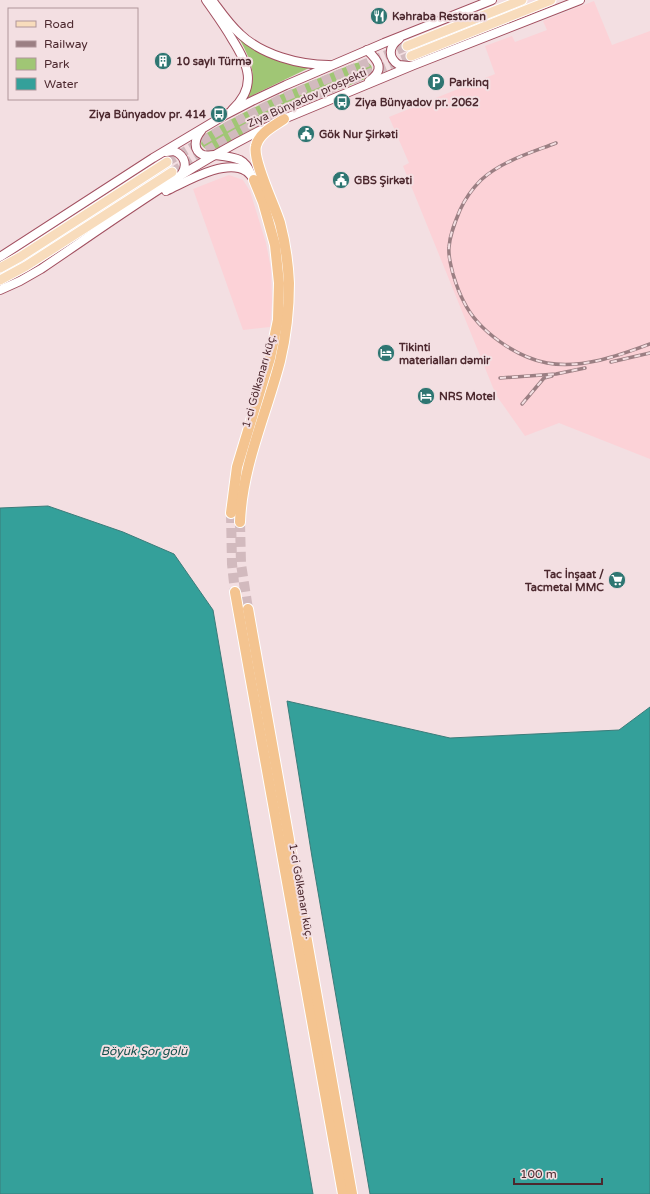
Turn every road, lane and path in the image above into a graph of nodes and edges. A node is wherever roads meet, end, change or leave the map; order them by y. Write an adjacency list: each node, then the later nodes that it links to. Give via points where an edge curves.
1 (206, 0): 14 (main road, via 239,50 247,67 246,92)
2 (212, 0): 11 (main road, via 240,34 271,54 297,61)
3 (492, 0): 7 (main road, Ziya Bünyadov prospekti)
4 (522, 0): 8 (main road)
5 (551, 0): 10 (main road)
6 (580, 0): 12 (main road, Ziya Bünyadov prospekti)
7 (406, 34): 9 (main road, Ziya Bünyadov prospekti); 12 (main road, via 391,46 391,54 395,63 399,65)
8 (407, 46)
9 (367, 50): 11 (main road, Ziya Bünyadov prospekti); 13 (main road, via 377,62 378,72 370,81)
10 (411, 56)
11 (334, 65): 14 (main road, Ziya Bünyadov prospekti)
12 (414, 65): 13 (main road, Ziya Bünyadov prospekti)
13 (355, 90): 15 (main road, Ziya Bünyadov prospekti)
14 (225, 115): 16 (main road, Ziya Bünyadov prospekti)
15 (284, 119): 17 (main road, Ziya Bünyadov prospekti); 28 (highway, 1-ci Gölkənarı küç., via 261,136 255,152 284,243 289,281 288,320 280,361 247,468 240,502)
16 (210, 125): 17 (main road, via 198,134 195,143 202,154); 18 (main road, Ziya Bünyadov prospekti)
17 (216, 156): 20 (main road, Ziya Bünyadov prospekti); 21 (main road, via 239,160)
18 (153, 158): 20 (main road, via 170,151 181,155 186,166 183,173); 23 (main road, Ziya Bünyadov prospekti)
19 (167, 162): 24 (main road)
20 (175, 175): 22 (main road, Ziya Bünyadov prospekti); 25 (main road, Ziya Bünyadov prospekti)
21 (254, 180): 22 (main road, via 241,169 217,169); 27 (highway, via 275,245 279,314 270,358 237,467)
22 (138, 204): 26 (main road, Ziya Bünyadov prospekti, via 41,269)
23 (0, 257)
24 (0, 268)
25 (0, 280)
26 (0, 290)
27 (231, 513)
28 (240, 522)
29 (235, 592): 31 (highway, 1-ci Gölkənarı küç.)
30 (248, 609): 32 (highway, 1-ci Gölkənarı küç.)
31 (343, 1194)
32 (352, 1194)

